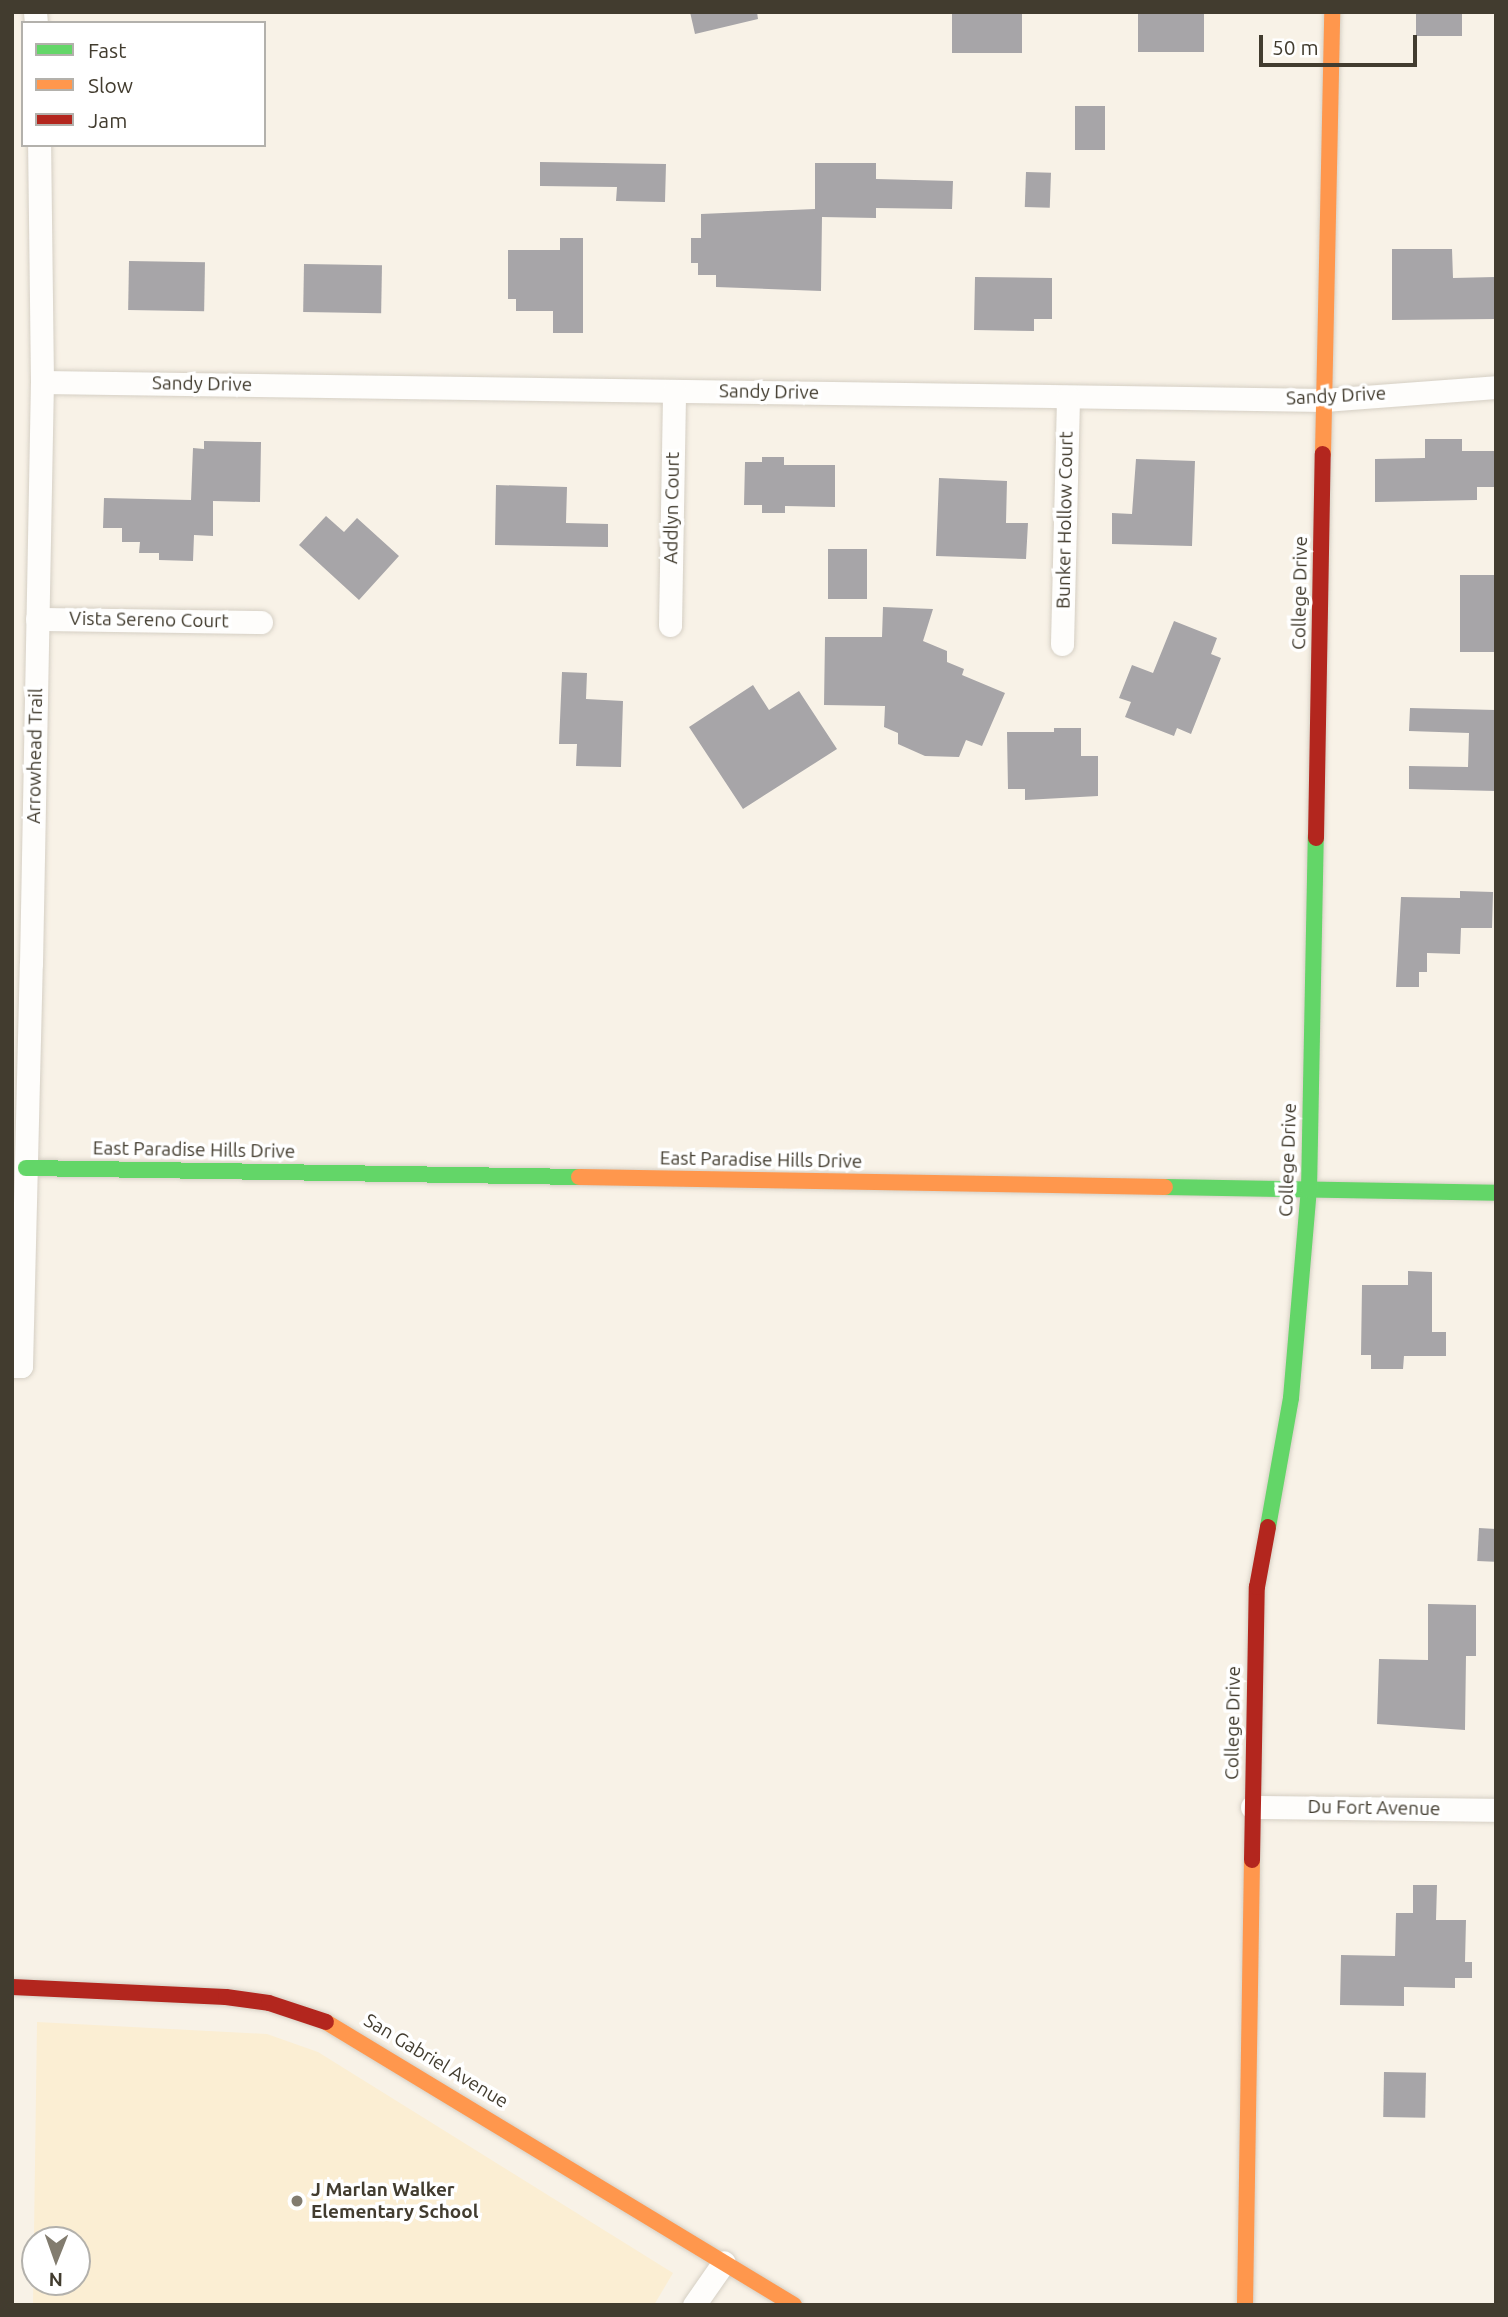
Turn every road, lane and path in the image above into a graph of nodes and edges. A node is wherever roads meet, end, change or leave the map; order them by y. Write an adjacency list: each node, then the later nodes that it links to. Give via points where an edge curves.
1 (1332, 12): 7 (street, College Drive)
2 (39, 147): 3 (street, Arrowhead Trail)
3 (42, 382): 5 (street, Sandy Drive); 8 (street, Arrowhead Trail)
4 (1496, 387): 7 (street, Sandy Drive)
5 (674, 391): 6 (street, Sandy Drive); 10 (street, Addlyn Court)
6 (1068, 397): 7 (street, Sandy Drive); 11 (street, Bunker Hollow Court)
7 (1324, 400): 14 (street, College Drive)
8 (37, 618): 9 (street, Vista Sereno Court); 12 (street, Arrowhead Trail)
9 (261, 622)
10 (670, 625)
11 (1062, 644)
12 (22, 964): 13 (street, Arrowhead Trail)
13 (26, 1168): 14 (street, East Paradise Hills Drive); 16 (street, Arrowhead Trail)
14 (1309, 1190): 15 (street, East Paradise Hills Drive); 17 (street, College Drive, via 1291,1398 1260,1549)
15 (1496, 1192)
16 (17, 1366)
17 (1252, 1807): 18 (street, Du Fort Avenue); 23 (street, College Drive)
18 (1496, 1810)
19 (12, 1987): 20 (street, San Gabriel Avenue, via 226,1997 269,2003 332,2024)
20 (724, 2262): 21 (street); 22 (street, San Gabriel Avenue)
21 (694, 2305)
22 (794, 2305)
23 (1244, 2305)

